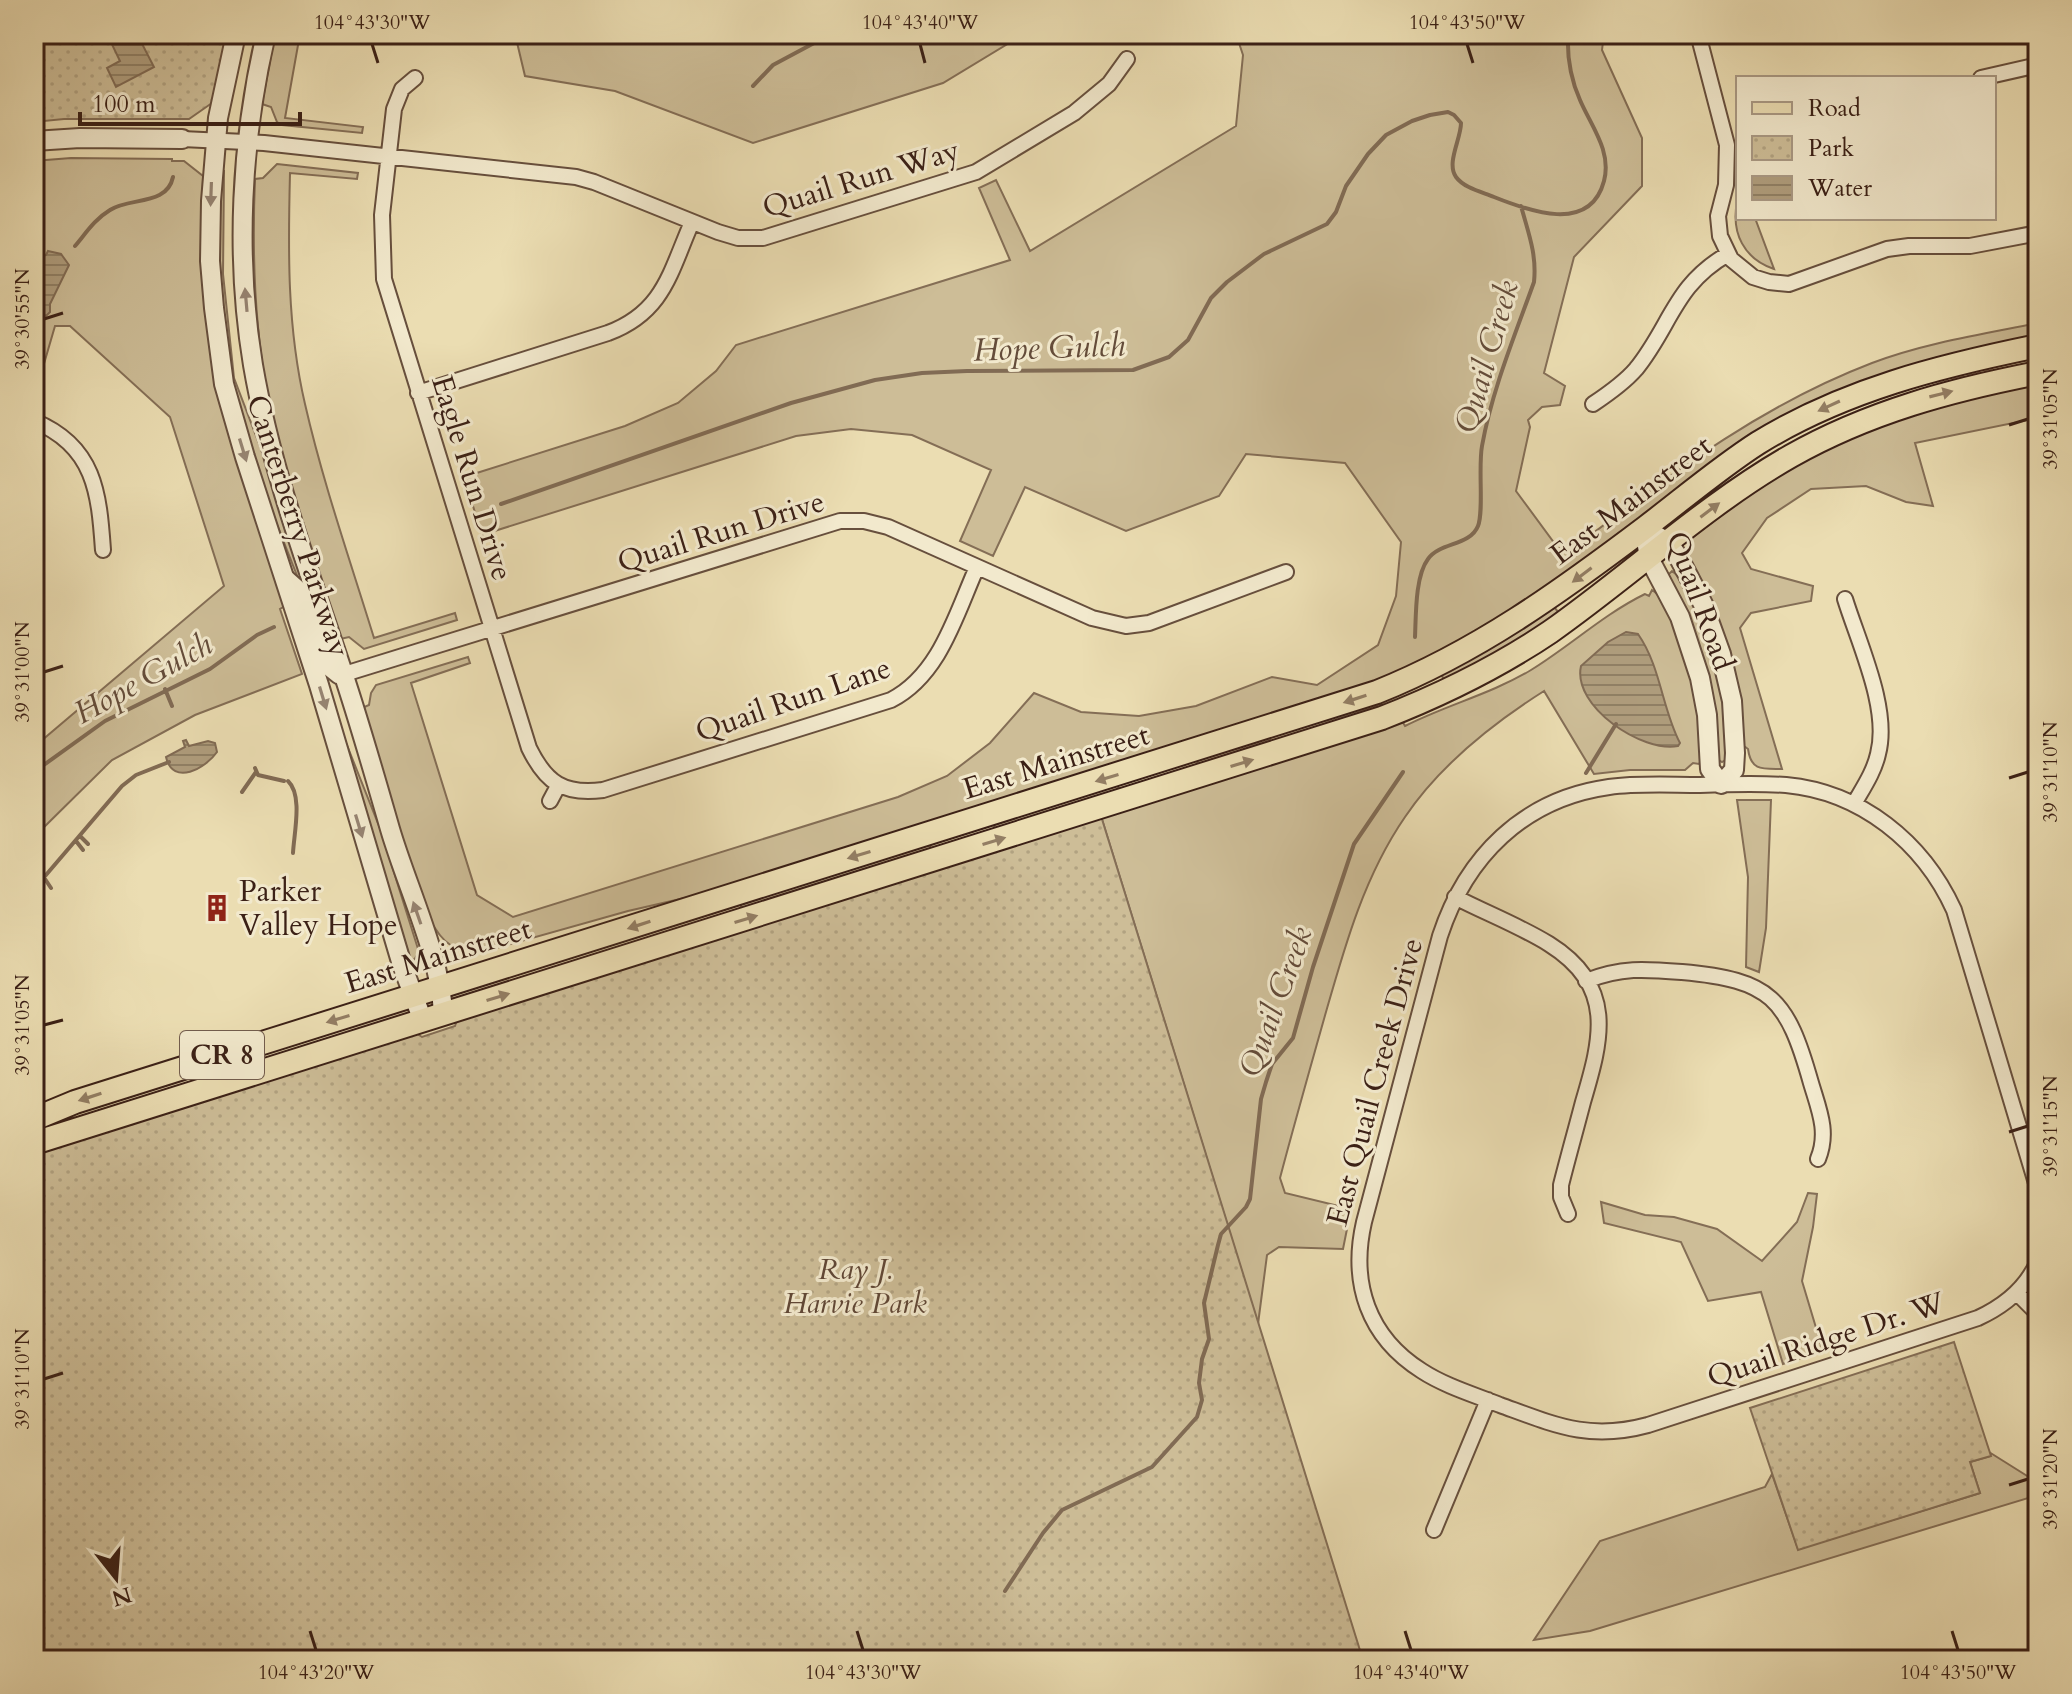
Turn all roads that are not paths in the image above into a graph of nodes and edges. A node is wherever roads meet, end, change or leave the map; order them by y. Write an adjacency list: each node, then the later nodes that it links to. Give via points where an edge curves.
1 (236, 34): 10 (street, Canterberry Parkway)
2 (266, 34): 12 (street, Canterberry Parkway)
3 (1698, 34): 8 (street)
4 (1127, 59): 14 (street, Quail Run Way, via 1109,84 1074,113 961,178 769,237 738,238)
5 (2038, 65): 6 (street)
6 (1990, 76)
7 (415, 78): 13 (street, Eagle Run Drive, via 396,101)
8 (1731, 128): 16 (street, via 1718,223)
9 (182, 139): 10 (street, Quail Run Way); 11 (street)
10 (216, 140): 12 (street, Quail Run Way); 28 (street, Canterberry Parkway, one-way to 28, via 210,261 220,361)
11 (34, 141)
12 (248, 142): 13 (street, Quail Run Way); 31 (street, Canterberry Parkway, one-way to 12, via 275,462 253,364 243,245)
13 (388, 156): 14 (street, Quail Run Way, via 576,177); 19 (street, Eagle Run Drive, via 381,236 384,279)
14 (692, 222): 19 (street, via 658,298 636,319 608,333)
15 (2038, 233): 16 (street, via 1970,246 1887,249 1789,284 1759,279)
16 (1728, 254): 20 (street, via 1688,285 1634,371)
17 (2038, 346): 22 (main road, East Mainstreet, one-way to 22, via 1913,374 1841,400 1757,444)
18 (2038, 373): 23 (main road, East Mainstreet, one-way to 18, via 1756,478 1853,425 1931,397)
19 (418, 393): 30 (street, Eagle Run Drive)
20 (1593, 404)
21 (34, 421): 24 (street, via 63,438 89,469 98,496)
22 (1644, 528): 23 (street, Quail Road); 25 (street, Quail Road); 38 (main road, East Mainstreet, one-way to 38, via 1510,625 1377,692)
23 (1669, 543): 25 (main road, East Mainstreet); 32 (street, Quail Road, via 1703,604 1730,690 1734,770)
24 (103, 550)
25 (1649, 558): 32 (street, Quail Road, via 1680,617 1696,665 1706,703 1710,769); 40 (main road, East Mainstreet, one-way to 25, via 1382,718 1514,655)
26 (977, 567): 27 (street, Quail Run Drive, via 1092,618 1126,626 1162,619); 30 (street, Quail Run Drive, via 882,525 840,521); 33 (street, Quail Run Lane, via 933,662 910,689 891,700 603,790)
27 (1286, 572)
28 (285, 576): 31 (street, via 303,592 329,671); 39 (street, Canterberry Parkway, one-way to 39)
29 (1845, 599): 35 (street, via 1882,728 1876,762)
30 (491, 629): 31 (street, Quail Run Drive); 33 (street, Eagle Run Drive, via 529,748)
31 (344, 675): 38 (street, Canterberry Parkway, one-way to 31)
32 (1721, 784): 35 (street, via 1788,786); 36 (street, East Quail Creek Drive, via 1609,787 1552,803 1494,845)
33 (558, 786): 34 (street)
34 (550, 801)
35 (1854, 804): 43 (street, via 1906,840 1946,891)
36 (1455, 897): 37 (street, via 1549,944); 51 (street, East Quail Creek Drive, via 1367,1208 1358,1261 1370,1314 1392,1346 1429,1375)
37 (1586, 981): 45 (street, via 1620,970 1667,971 1733,978 1766,995 1790,1022 1801,1046 1824,1128); 47 (street, via 1597,1008 1599,1039 1561,1185)
38 (442, 986): 39 (main road, East Mainstreet); 40 (street, Canterberry Parkway)
39 (412, 996): 40 (street, Canterberry Parkway); 41 (main road, East Mainstreet / CR 8, one-way to 41)
40 (433, 1018): 44 (main road, East Mainstreet / CR 8)
41 (34, 1119)
42 (2037, 1131): 43 (street)
43 (2022, 1136): 46 (street)
44 (34, 1143)
45 (1818, 1159)
46 (2038, 1190)
47 (1568, 1214)
48 (2038, 1261): 49 (street, Quail Ridge Dr. W)
49 (2017, 1293): 50 (street); 52 (street, Quail Ridge Dr. W, via 1978,1318)
50 (2038, 1314)
51 (1488, 1400): 52 (street, East Quail Creek Drive, via 1561,1428); 53 (street)
52 (1609, 1433)
53 (1434, 1530)

